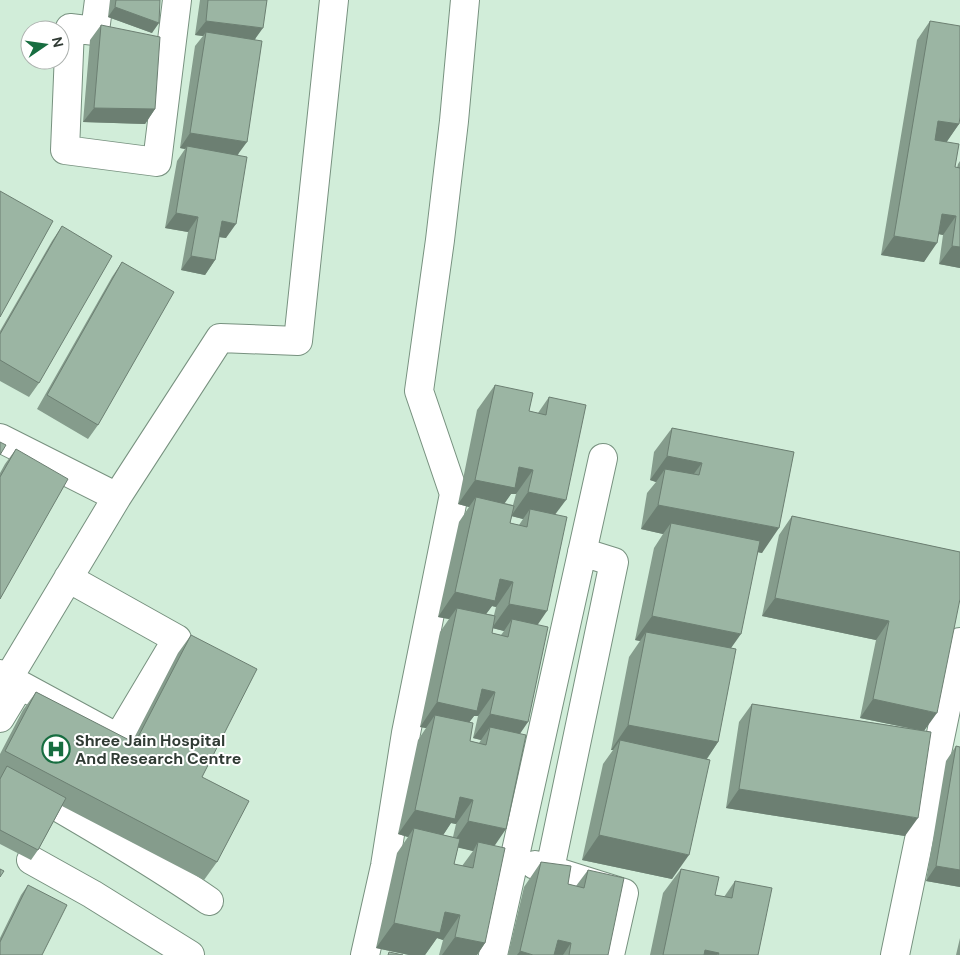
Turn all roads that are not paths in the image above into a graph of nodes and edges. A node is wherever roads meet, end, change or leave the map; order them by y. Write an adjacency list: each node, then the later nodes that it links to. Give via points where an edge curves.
1 (99, 0): 2 (street, via 95,31 70,28 66,150 157,162)
2 (177, 0)
3 (334, 0): 7 (street, via 298,341 220,338)
4 (465, 0): 19 (street, via 440,240 420,391 454,494 406,734 385,866)
5 (0, 438): 7 (street)
6 (603, 458): 8 (street)
7 (117, 496): 9 (street)
8 (582, 552): 14 (street); 16 (street, via 614,562)
9 (68, 578): 11 (street); 11 (street, via 177,639 118,738)
10 (960, 642): 22 (street)
11 (7, 682): 12 (street)
12 (0, 718)
13 (0, 774): 17 (street, via 170,874)
14 (514, 858): 16 (street); 20 (street)
15 (31, 860): 18 (street)
16 (550, 869): 21 (street, via 624,893)
17 (209, 901)
18 (190, 955)
19 (365, 955)
20 (493, 955)
21 (610, 955)
22 (896, 955)

